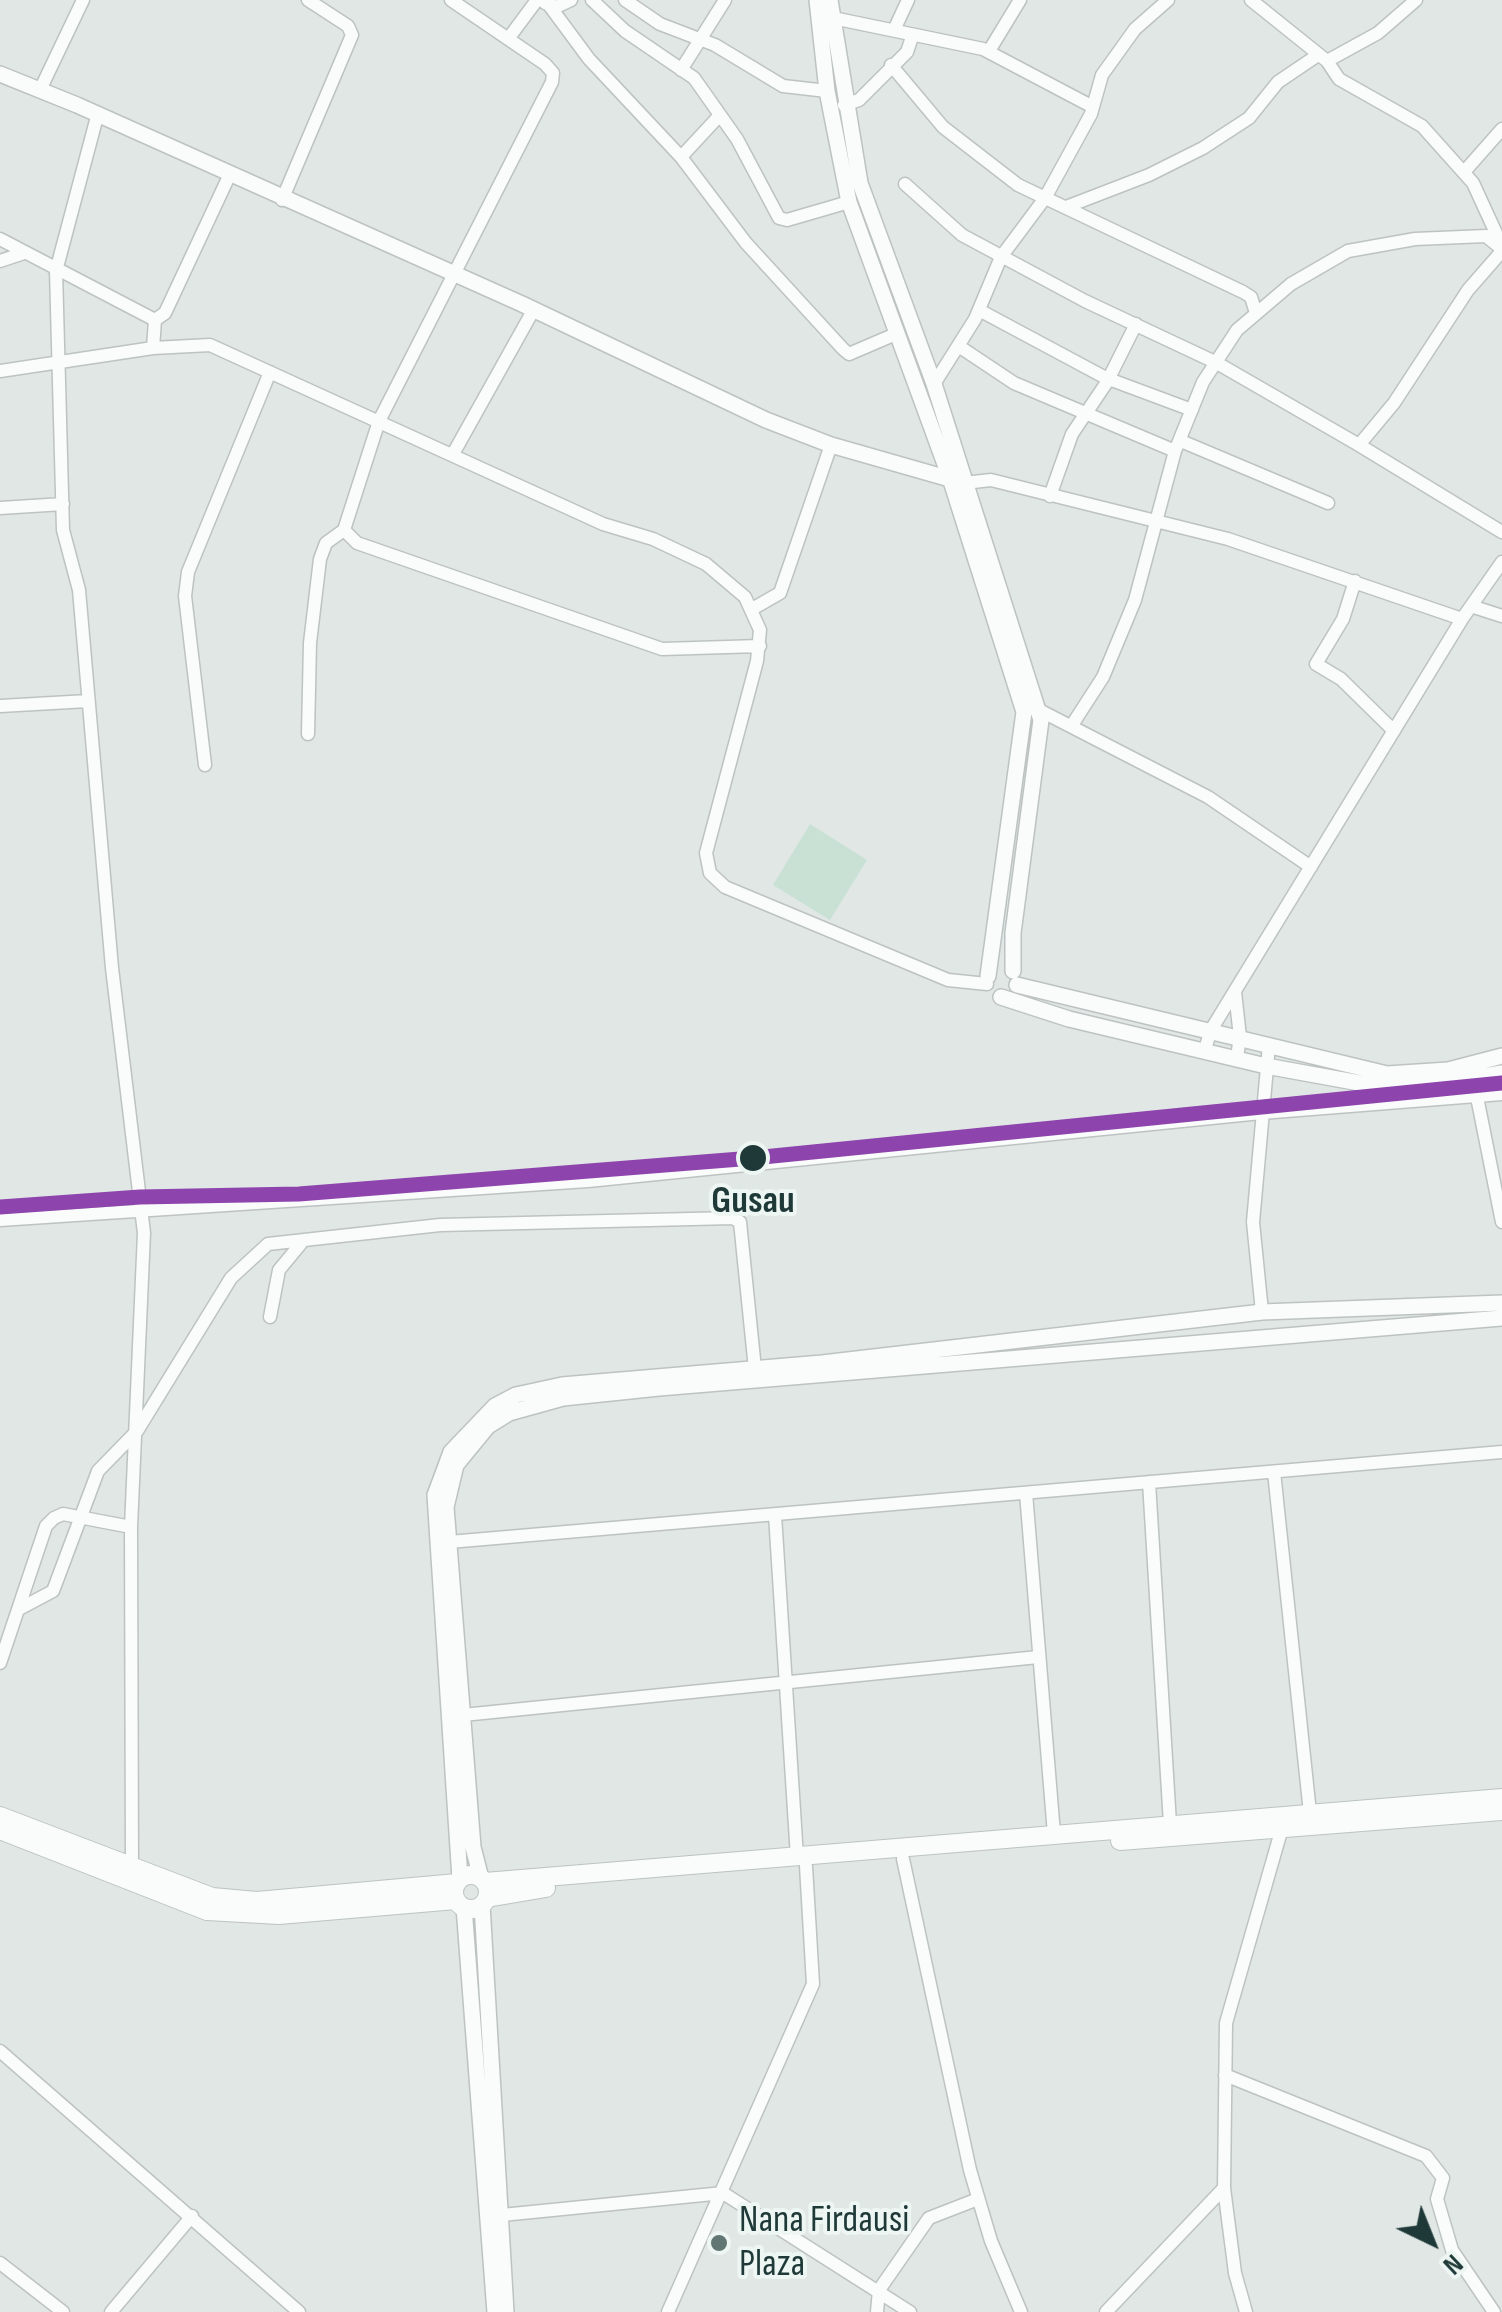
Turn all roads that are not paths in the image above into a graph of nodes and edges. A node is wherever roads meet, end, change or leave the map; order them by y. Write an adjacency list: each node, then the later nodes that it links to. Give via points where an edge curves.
1 (83, 0): 27 (street)
2 (308, 0): 16 (street)
3 (452, 0): 21 (street)
4 (571, 0): 15 (street, via 556,7)
5 (592, 0): 25 (street)
6 (625, 0): 20 (street, via 660,24)
7 (725, 0): 20 (street)
8 (816, 0): 28 (street)
9 (830, 0): 17 (street)
10 (908, 0): 18 (street)
11 (1020, 0): 22 (street)
12 (1251, 0): 23 (street)
13 (1416, 0): 23 (street, via 1378,33)
14 (1165, 1): 30 (street, via 1120,47)
15 (541, 2): 21 (street); 34 (street)
16 (326, 4): 39 (street, via 352,35)
17 (833, 18): 18 (street); 29 (street)
18 (894, 30): 19 (street)
19 (912, 37): 22 (street); 24 (street)
20 (699, 38): 25 (street); 28 (street, via 783,86)
21 (508, 39): 48 (street, via 544,64 552,82)
22 (989, 51): 30 (street)
23 (1322, 58): 35 (street, via 1340,79 1422,126); 41 (street, via 1294,67 1249,118 1202,148)
24 (891, 65): 29 (street, via 859,100); 38 (street, via 943,127)
25 (681, 70): 32 (street)
26 (0, 74): 27 (street)
27 (40, 90): 31 (street)
28 (827, 91): 40 (street)
29 (844, 105): 62 (street, via 860,183)
30 (1093, 107): 38 (street)
31 (98, 114): 36 (street); 47 (street)
32 (720, 115): 34 (street); 40 (street, via 779,218)
33 (1502, 130): 35 (street)
34 (681, 157): 54 (street, via 746,242 849,354)
35 (1464, 172): 43 (street)
36 (230, 174): 39 (street); 52 (street, via 166,314)
37 (905, 184): 45 (street, via 944,222)
38 (1045, 198): 41 (street); 45 (street)
39 (282, 200): 48 (street)
40 (850, 202): 54 (street)
41 (1066, 207): 51 (street, via 1252,296)
42 (0, 239): 44 (street)
43 (1502, 249): 51 (street, via 1486,236 1357,248 1291,284); 67 (street)
44 (24, 253): 46 (street); 47 (street)
45 (1001, 257): 50 (street); 53 (street)
46 (0, 260)
47 (56, 271): 52 (street); 57 (street)
48 (451, 273): 49 (street); 65 (street)
49 (534, 310): 66 (street); 69 (street)
50 (979, 310): 55 (street); 61 (street)
51 (1256, 313): 58 (street, via 1236,330)
52 (155, 320): 56 (street)
53 (1136, 324): 58 (street); 61 (street)
54 (898, 333): 70 (street)
55 (960, 346): 62 (street); 64 (street, via 1014,383)
56 (153, 348): 57 (street); 60 (street, via 210,346)
57 (60, 362): 59 (street); 73 (street)
58 (1217, 363): 63 (street); 67 (street)
59 (0, 371)
60 (270, 372): 65 (street); 91 (street, via 188,572 185,596)
61 (1106, 378): 63 (street); 64 (street)
62 (934, 384): 70 (street)
63 (1192, 410): 68 (street)
64 (1084, 412): 68 (street); 71 (street)
65 (379, 421): 69 (street); 76 (street)
66 (831, 445): 70 (street); 81 (street, via 780,593)
67 (1359, 445): 77 (street)
68 (1178, 446): 72 (street); 75 (street)
69 (453, 454): 81 (street, via 706,564)
70 (957, 480): 71 (street, via 991,480); 87 (street); 94 (street, via 1024,712)
71 (1050, 496): 75 (street)
72 (1328, 503)
73 (63, 504): 74 (street); 85 (street, via 79,590)
74 (0, 508)
75 (1153, 521): 79 (street); 88 (street, via 1135,600)
76 (344, 530): 84 (street, via 357,543 662,649); 90 (street, via 326,542 320,559)
77 (1502, 532)
78 (1502, 562): 80 (street)
79 (1355, 582): 83 (street); 89 (street, via 1343,619 1316,664 1342,679)
80 (1474, 607): 82 (street); 83 (street)
81 (752, 609): 84 (street)
82 (1502, 616)
83 (1462, 619): 89 (street)
84 (760, 646): 94 (street, via 706,854 710,873 725,887 948,980)
85 (88, 701): 86 (street); 108 (street)
86 (0, 706)
87 (1038, 710): 88 (street); 93 (street, via 1013,933)
88 (1072, 725): 92 (street, via 1208,797)
89 (1394, 731): 92 (street)
90 (308, 734)
91 (205, 765)
92 (1311, 866): 95 (street)
93 (1015, 978): 94 (street, via 996,968); 96 (street, via 1012,994); 97 (street, via 1127,1014)
94 (988, 980): 96 (street)
95 (1234, 992): 97 (street); 98 (street)
96 (1001, 997): 100 (street)
97 (1211, 1030): 98 (street); 100 (street)
98 (1240, 1036): 99 (street); 102 (street)
99 (1269, 1046): 103 (street); 105 (street, via 1387,1074)
100 (1205, 1049): 102 (street)
101 (1502, 1056): 105 (street)
102 (1237, 1057): 103 (street)
103 (1266, 1066): 105 (street, via 1365,1084); 107 (street)
104 (1502, 1073): 105 (street)
105 (1474, 1080): 106 (street); 107 (street); 110 (street)
106 (1502, 1094)
107 (1261, 1113): 108 (street, via 588,1181); 113 (street, via 1252,1222)
108 (142, 1212): 109 (street); 118 (street)
109 (0, 1220)
110 (1502, 1222)
111 (305, 1240): 114 (street, via 279,1270); 116 (street, via 440,1224 732,1218 740,1222); 118 (street, via 268,1244 231,1278)
112 (1502, 1304): 113 (street)
113 (1262, 1312): 116 (street)
114 (270, 1317)
115 (1502, 1318): 117 (street)
116 (755, 1369): 117 (street)
117 (576, 1390): 126 (street, via 509,1413 469,1447 448,1486); 143 (street, via 516,1395 481,1416 450,1452 435,1495)
118 (137, 1430): 124 (street, via 98,1471); 125 (street)
119 (1502, 1452): 120 (street)
120 (1274, 1472): 121 (street); 134 (street)
121 (1149, 1482): 122 (street); 136 (street)
122 (1026, 1493): 123 (street); 128 (street)
123 (776, 1516): 126 (street); 130 (street)
124 (79, 1517): 125 (street); 127 (street, via 53,1591); 127 (street, via 63,1514 46,1526)
125 (132, 1528): 142 (street)
126 (449, 1542): 131 (street)
127 (21, 1608): 129 (street)
128 (1038, 1657): 130 (street); 139 (street)
129 (0, 1664)
130 (785, 1685): 131 (street); 141 (street)
131 (462, 1715): 143 (street)
132 (1502, 1798): 134 (main road)
133 (1502, 1811): 137 (main road)
134 (1310, 1814): 136 (main road)
135 (0, 1816): 142 (main road)
136 (1170, 1824): 139 (main road)
137 (1282, 1828): 140 (main road); 145 (street, via 1226,2023)
138 (0, 1830): 143 (main road, via 207,1911 279,1914)
139 (1054, 1834): 141 (main road)
140 (903, 1859): 141 (main road); 148 (street)
141 (801, 1862): 143 (main road); 147 (street, via 813,1984)
142 (132, 1867): 143 (main road, via 212,1897 256,1901)
143 (472, 1891): 149 (street); 156 (street)
144 (0, 2051): 150 (street)
145 (1225, 2075): 146 (street); 164 (street, via 1426,2156 1442,2178 1437,2198 1452,2250)
146 (1224, 2188): 162 (street); 163 (street)
147 (723, 2193): 149 (street); 152 (street); 158 (street)
148 (978, 2199): 152 (street, via 928,2218); 161 (street)
149 (502, 2215): 157 (street)
150 (192, 2216): 154 (street); 155 (street)
151 (0, 2263): 153 (street)
152 (879, 2290): 159 (street); 160 (street)
153 (63, 2312)
154 (112, 2312)
155 (299, 2312)
156 (496, 2312)
157 (506, 2312)
158 (668, 2312)
159 (877, 2312)
160 (910, 2312)
161 (1021, 2312)
162 (1106, 2312)
163 (1246, 2312)
164 (1494, 2312)

